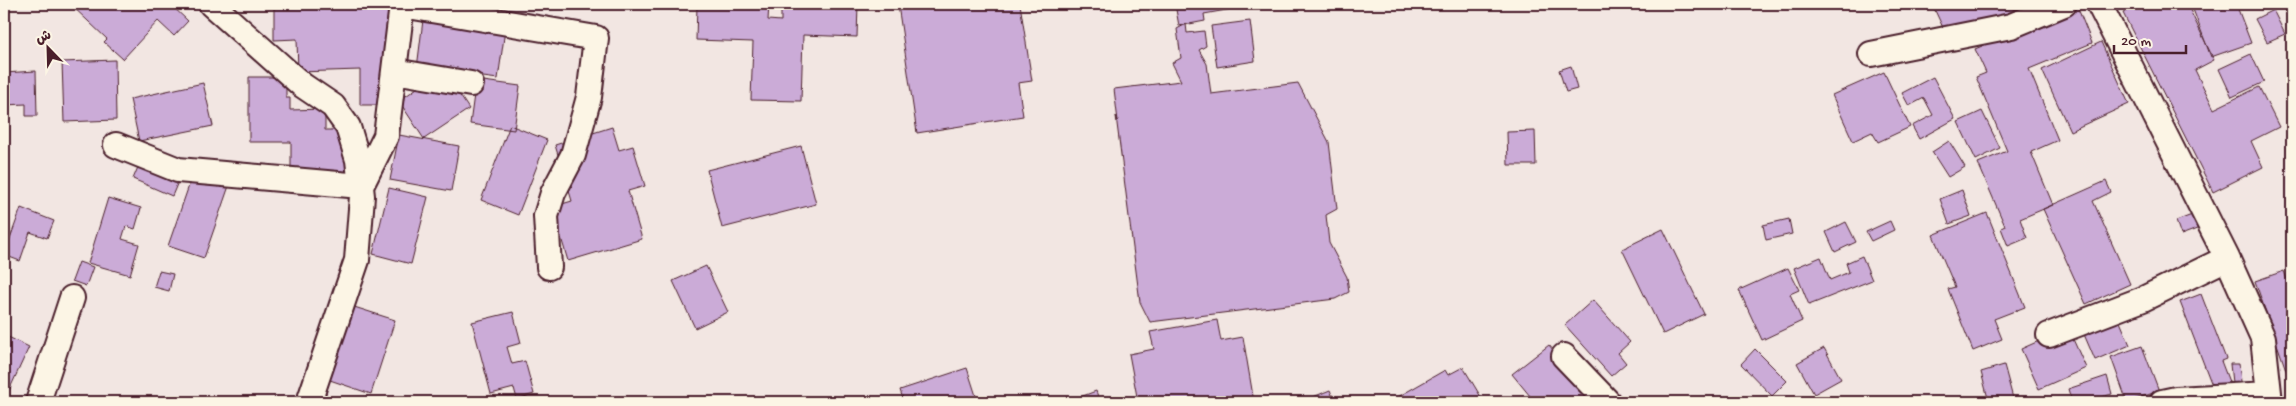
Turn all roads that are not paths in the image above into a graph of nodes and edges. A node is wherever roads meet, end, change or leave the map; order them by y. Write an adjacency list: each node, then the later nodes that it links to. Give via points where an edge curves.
1 (211, 4): 8 (street, via 302,85 334,106 348,127 358,160)
2 (2064, 4): 4 (street, via 2010,26)
3 (2099, 4): 9 (street)
4 (1871, 54)
5 (394, 71): 6 (street); 8 (street, via 386,136); 10 (street, via 402,5 596,38 589,97 573,155 553,193 546,216)
6 (471, 84)
7 (116, 145): 8 (street, via 178,170)
8 (361, 186): 16 (street, via 357,260)
9 (2227, 258): 12 (street, via 2143,299); 14 (street, via 2262,338)
10 (549, 267)
11 (72, 298): 15 (street)
12 (2049, 335)
13 (1564, 356): 17 (street)
14 (2269, 398): 18 (street)
15 (38, 402)
16 (309, 402)
17 (1608, 402)
18 (2162, 402)

